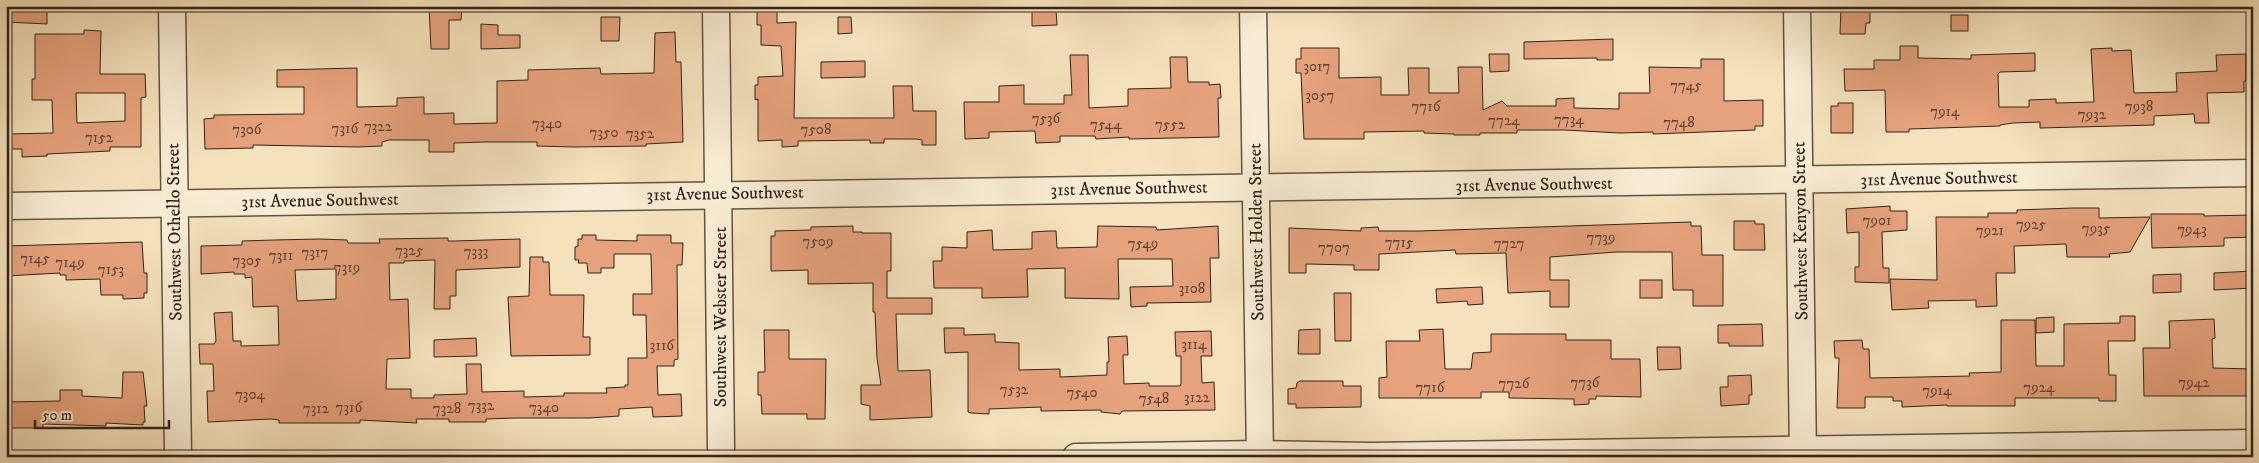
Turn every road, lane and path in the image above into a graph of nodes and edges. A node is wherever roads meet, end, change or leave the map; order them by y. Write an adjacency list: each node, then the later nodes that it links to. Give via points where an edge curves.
1 (172, 6): 9 (street, Southwest Othello Street)
2 (716, 6): 8 (street, Southwest Webster Street)
3 (1253, 6): 7 (street, Southwest Holden Street)
4 (1797, 6): 6 (street, Southwest Kenyon Street)
5 (2253, 172): 6 (street, 31st Avenue Southwest)
6 (1800, 181): 7 (street, 31st Avenue Southwest); 12 (street, Southwest Kenyon Street)
7 (1255, 186): 8 (street, 31st Avenue Southwest); 14 (street, Southwest Holden Street)
8 (718, 193): 9 (street, 31st Avenue Southwest); 13 (street, Southwest Webster Street)
9 (173, 203): 10 (street, 31st Avenue Southwest); 15 (street, Southwest Othello Street)
10 (6, 206)
11 (2253, 443): 12 (street)
12 (1803, 453): 14 (street)
13 (721, 454)
14 (1260, 456): 16 (street)
15 (178, 457)
16 (1076, 457)

